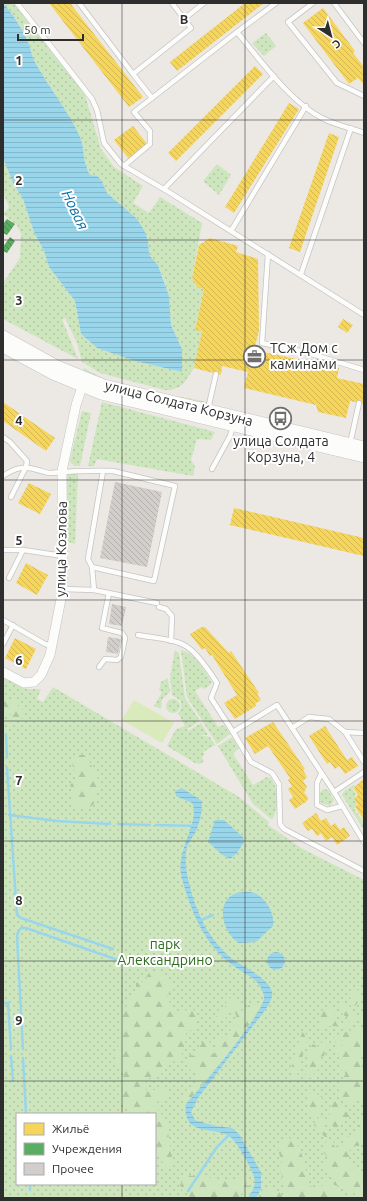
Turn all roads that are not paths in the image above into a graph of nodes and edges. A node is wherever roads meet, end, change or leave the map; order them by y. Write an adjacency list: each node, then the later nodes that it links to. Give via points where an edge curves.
1 (17, 3): 18 (lane, via 92,99 104,143)
2 (79, 3): 11 (lane)
3 (172, 3): 8 (lane)
4 (204, 3): 8 (lane)
5 (276, 3): 9 (lane)
6 (313, 3): 13 (lane, via 288,22 337,83)
7 (334, 3): 10 (lane)
8 (184, 19): 11 (lane, via 191,28)
9 (237, 32): 12 (lane); 14 (lane)
10 (364, 43)
11 (133, 74): 14 (lane)
12 (274, 76): 15 (lane); 19 (lane)
13 (364, 96)
14 (152, 98): 18 (lane, via 134,112 150,131 150,144)
15 (306, 106): 16 (lane, via 323,118); 20 (lane)
16 (351, 128): 17 (lane); 22 (lane)
17 (364, 133)
18 (124, 166): 19 (lane)
19 (164, 189): 20 (lane)
20 (231, 231): 21 (lane)
21 (268, 254): 22 (lane); 27 (lane, via 262,343 305,352)
22 (301, 274): 24 (lane)
23 (364, 306): 24 (lane)
24 (362, 313)
25 (3, 336): 29 (street, улица Солдата Корзуна)
26 (3, 347): 29 (street, улица Солдата Корзуна, via 53,374)
27 (364, 370)
28 (216, 374): 31 (lane)
29 (84, 383): 31 (street, улица Солдата Корзуна, via 127,392); 39 (street, улица Козлова, via 75,409)
30 (360, 403): 35 (lane)
31 (206, 416): 32 (street, улица Солдата Корзуна); 35 (street, улица Солдата Корзуна)
32 (233, 427): 35 (street, улица Солдата Корзуна); 38 (lane)
33 (3, 437): 37 (lane, via 27,460)
34 (364, 447): 35 (street, улица Солдата Корзуна)
35 (349, 449): 36 (street, улица Солдата Корзуна)
36 (364, 457)
37 (26, 467): 39 (lane, via 48,473); 41 (lane, via 11,470); 42 (lane)
38 (212, 469)
39 (62, 471): 40 (lane); 45 (street, улица Козлова)
40 (103, 471): 46 (lane, via 88,559); 46 (lane, via 175,486 154,581)
41 (3, 476)
42 (11, 497)
43 (3, 550): 44 (lane)
44 (23, 550): 45 (lane); 47 (lane)
45 (63, 556): 48 (street, улица Козлова)
46 (92, 567): 49 (lane)
47 (9, 578)
48 (63, 589): 49 (lane); 56 (street, улица Козлова)
49 (94, 590): 50 (lane)
50 (109, 593): 54 (lane, via 166,609 172,616); 57 (lane, via 102,628 122,633 125,638 121,657 117,660 106,659)
51 (3, 620): 52 (lane)
52 (13, 625): 55 (lane); 56 (lane)
53 (138, 635): 54 (lane)
54 (170, 641): 60 (lane, via 185,645 209,671 217,683 212,698)
55 (3, 644)
56 (52, 646): 58 (street, улица Козлова, via 38,680 24,683)
57 (100, 667)
58 (3, 672)
59 (292, 728): 60 (lane, via 277,705); 61 (lane, via 309,717 329,719); 65 (lane)
60 (233, 732): 69 (lane, via 251,762 272,773 279,784 280,824)
61 (345, 732): 62 (lane); 63 (lane)
62 (364, 733)
63 (364, 762)
64 (364, 772): 66 (lane)
65 (321, 774): 66 (lane); 67 (lane, via 317,783 317,805 327,810)
66 (334, 792): 67 (lane)
67 (342, 806): 68 (lane)
68 (364, 842)
69 (364, 871)

